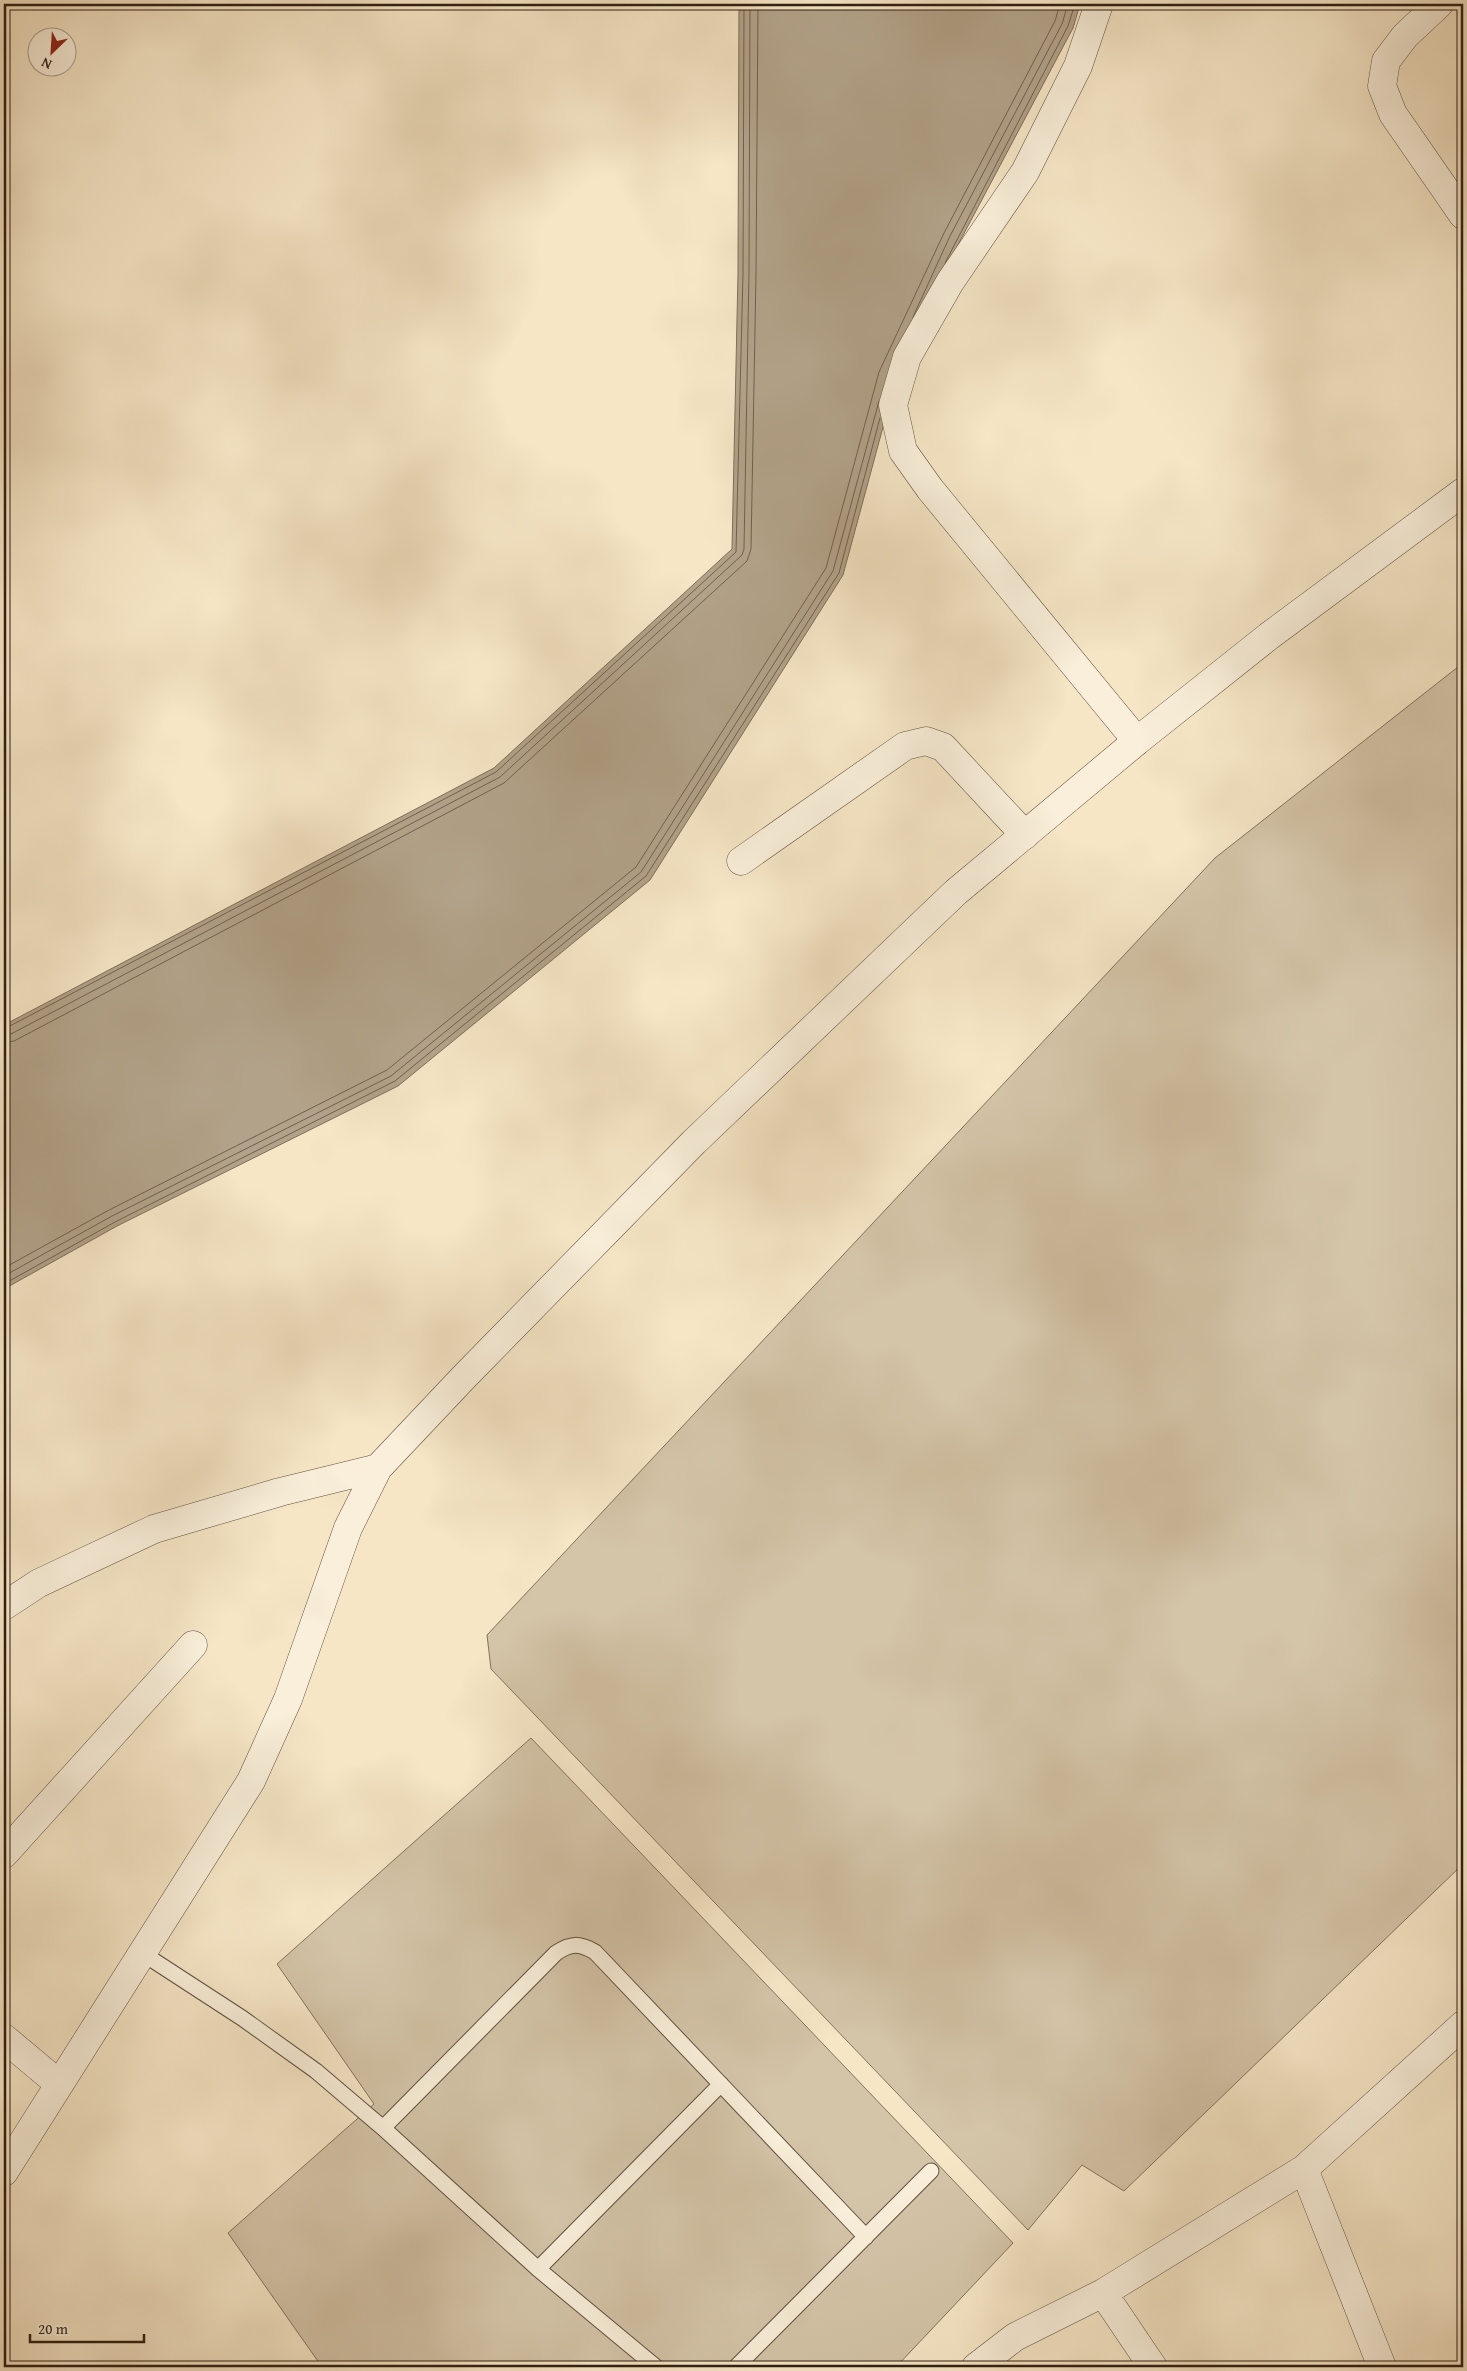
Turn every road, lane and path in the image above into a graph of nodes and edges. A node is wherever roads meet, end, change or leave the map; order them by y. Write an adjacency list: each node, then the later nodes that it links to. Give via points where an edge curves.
1 (1099, 4): 5 (street, via 1078,66 1025,172 950,282 921,332 907,357 893,405 902,451)
2 (1439, 4): 3 (street, via 1405,36 1386,61 1382,86 1393,114)
3 (1463, 215)
4 (1463, 492): 5 (street, via 1269,636)
5 (1137, 741): 6 (street)
6 (1026, 835): 7 (street, via 943,747 926,741 905,746); 8 (street, via 956,892 694,1142)
7 (741, 861)
8 (378, 1468): 9 (street, via 280,1492 154,1529 39,1583); 12 (street, via 348,1528 288,1699 251,1781)
9 (4, 1606)
10 (192, 1645): 11 (street)
11 (4, 1854)
12 (142, 1953): 15 (street); 17 (lane, via 316,2071)
13 (1461, 2033): 18 (street)
14 (4, 2038): 15 (street)
15 (59, 2084): 20 (street)
16 (721, 2084): 17 (lane, via 595,1952 582,1945 569,1945 556,1954); 21 (lane); 22 (lane)
17 (384, 2128): 22 (lane)
18 (1304, 2168): 23 (street); 28 (street)
19 (931, 2171): 21 (lane)
20 (4, 2172)
21 (866, 2236): 25 (lane)
22 (538, 2269): 24 (lane)
23 (1103, 2293): 26 (street, via 1015,2338); 27 (street)
24 (656, 2367)
25 (736, 2367)
26 (976, 2367)
27 (1153, 2367)
28 (1382, 2367)

